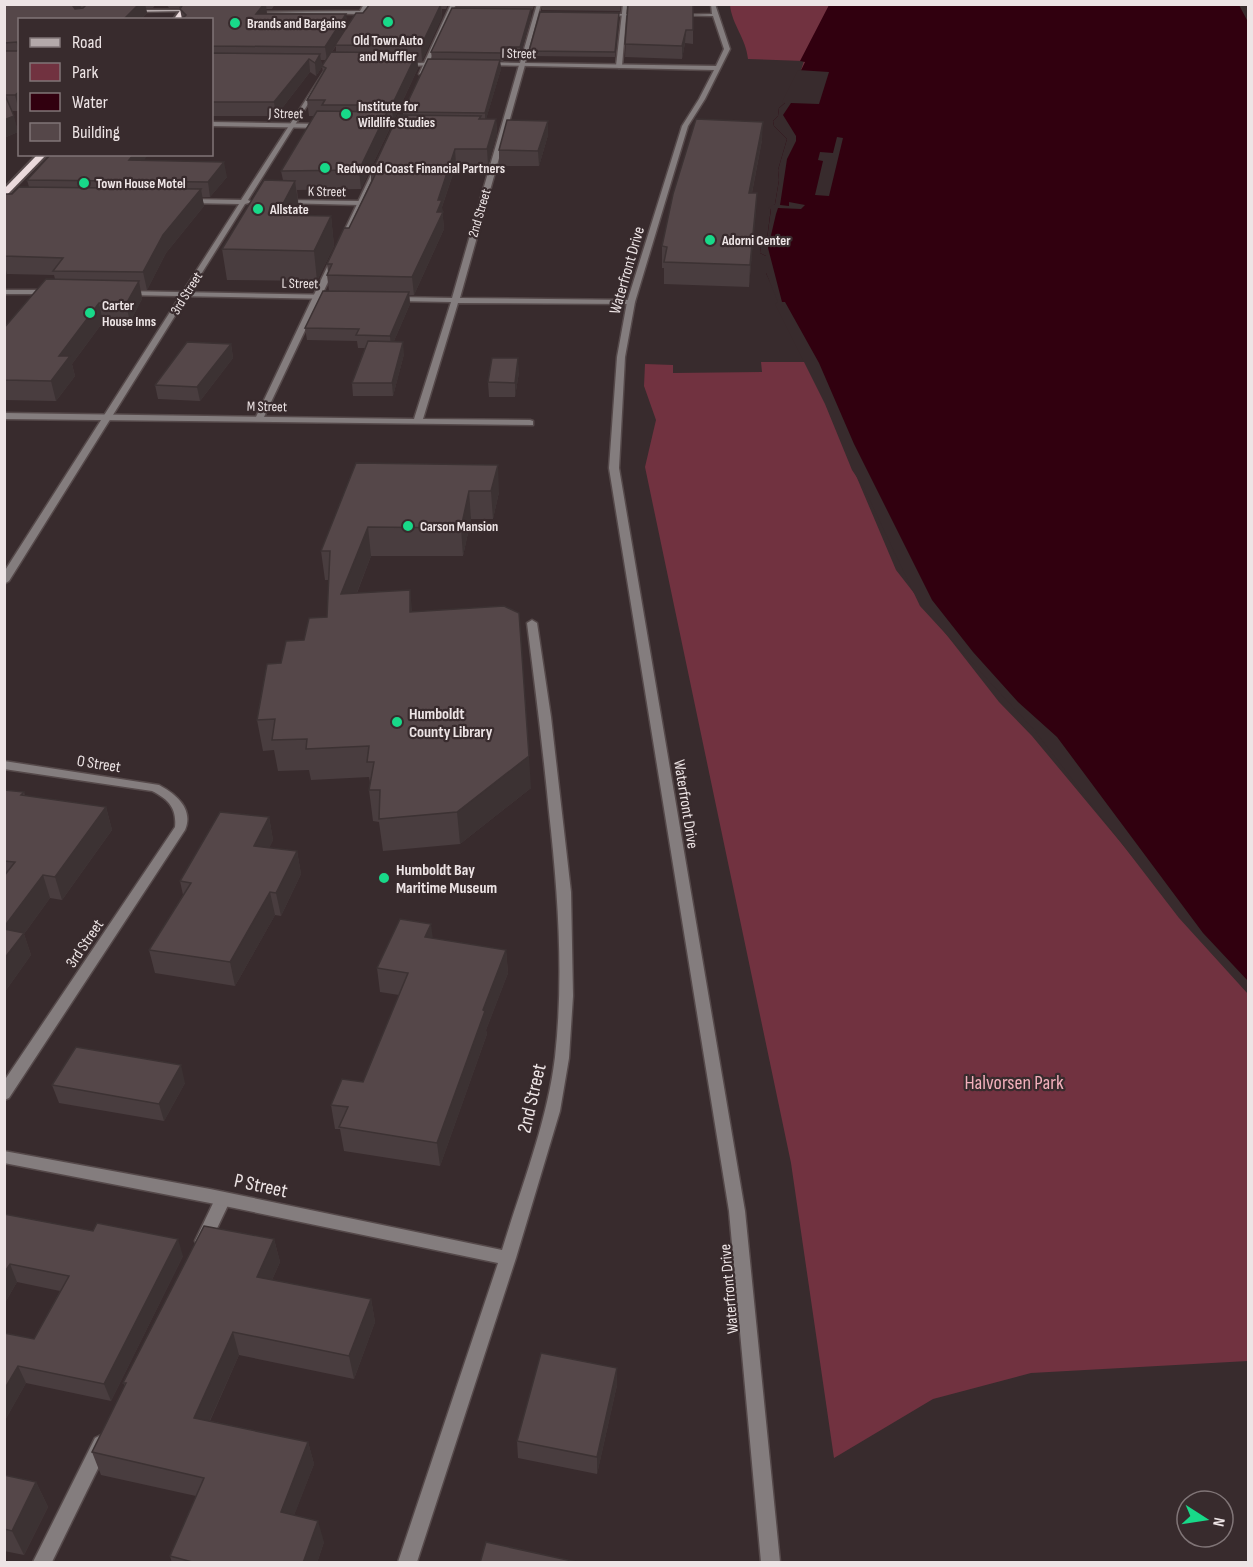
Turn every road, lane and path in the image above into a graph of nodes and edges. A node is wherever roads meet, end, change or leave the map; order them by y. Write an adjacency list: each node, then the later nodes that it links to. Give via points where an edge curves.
1 (367, 4): 10 (street)
2 (454, 4): 13 (street)
3 (539, 4): 16 (street, 2nd Street)
4 (625, 4): 19 (street)
5 (713, 4): 22 (street, Waterfront Drive)
6 (190, 8): 8 (highway)
7 (120, 11): 8 (main road)
8 (183, 11): 23 (highway)
9 (243, 12): 10 (street)
10 (362, 13): 11 (street); 24 (street)
11 (374, 13)
12 (438, 13): 13 (street)
13 (450, 14): 14 (street); 27 (street)
14 (460, 14)
15 (525, 14): 16 (street)
16 (536, 14): 17 (street); 30 (street, 2nd Street)
17 (546, 14)
18 (600, 15): 19 (street)
19 (623, 15): 20 (street); 31 (street)
20 (646, 15)
21 (669, 15): 22 (street)
22 (714, 15): 32 (street, Waterfront Drive, via 727,49)
23 (178, 18)
24 (350, 31)
25 (330, 63): 35 (street, 3rd Street)
26 (397, 64): 27 (street)
27 (426, 64): 28 (street); 33 (street)
28 (447, 64)
29 (479, 64): 30 (street, I Street)
30 (522, 65): 31 (street, I Street); 38 (street, 2nd Street)
31 (619, 66): 32 (street, I Street)
32 (718, 68): 56 (street, Waterfront Drive, via 685,126)
33 (415, 86)
34 (213, 124): 35 (street, J Street)
35 (291, 125): 36 (street, J Street); 44 (street, 3rd Street)
36 (328, 126)
37 (493, 127): 38 (street)
38 (504, 127): 55 (street, 2nd Street)
39 (383, 155): 47 (street)
40 (41, 156): 41 (highway)
41 (4, 197): 42 (street)
42 (14, 200)
43 (186, 201): 44 (street)
44 (243, 202): 45 (street); 51 (street, 3rd Street)
45 (259, 202)
46 (271, 202): 47 (street, K Street)
47 (360, 203): 52 (street)
48 (4, 292): 49 (street)
49 (59, 292)
50 (118, 293): 51 (street, L Street)
51 (185, 294): 52 (street, L Street); 58 (street, 3rd Street)
52 (318, 297): 53 (street, L Street); 59 (street)
53 (341, 297)
54 (386, 299): 55 (street)
55 (455, 301): 56 (street); 60 (street, 2nd Street)
56 (631, 302): 74 (street, Waterfront Drive, via 620,369 614,468 737,1211)
57 (4, 416): 58 (street, M Street)
58 (107, 417): 59 (street, M Street); 62 (street, 3rd Street)
59 (259, 419): 60 (street, M Street)
60 (418, 421): 61 (street, M Street)
61 (530, 423)
62 (4, 582)
63 (532, 623): 70 (street, 2nd Street, via 564,892 566,996 562,1058 552,1111)
64 (4, 765): 65 (street, O Street, via 155,788)
65 (181, 809): 66 (street, 3rd Street, via 181,827)
66 (4, 1094)
67 (4, 1157): 68 (street, P Street)
68 (224, 1199): 69 (street); 70 (street, P Street)
69 (197, 1252)
70 (508, 1258): 73 (street, 2nd Street)
71 (111, 1424): 72 (street)
72 (42, 1563)
73 (407, 1563)
74 (771, 1563)

